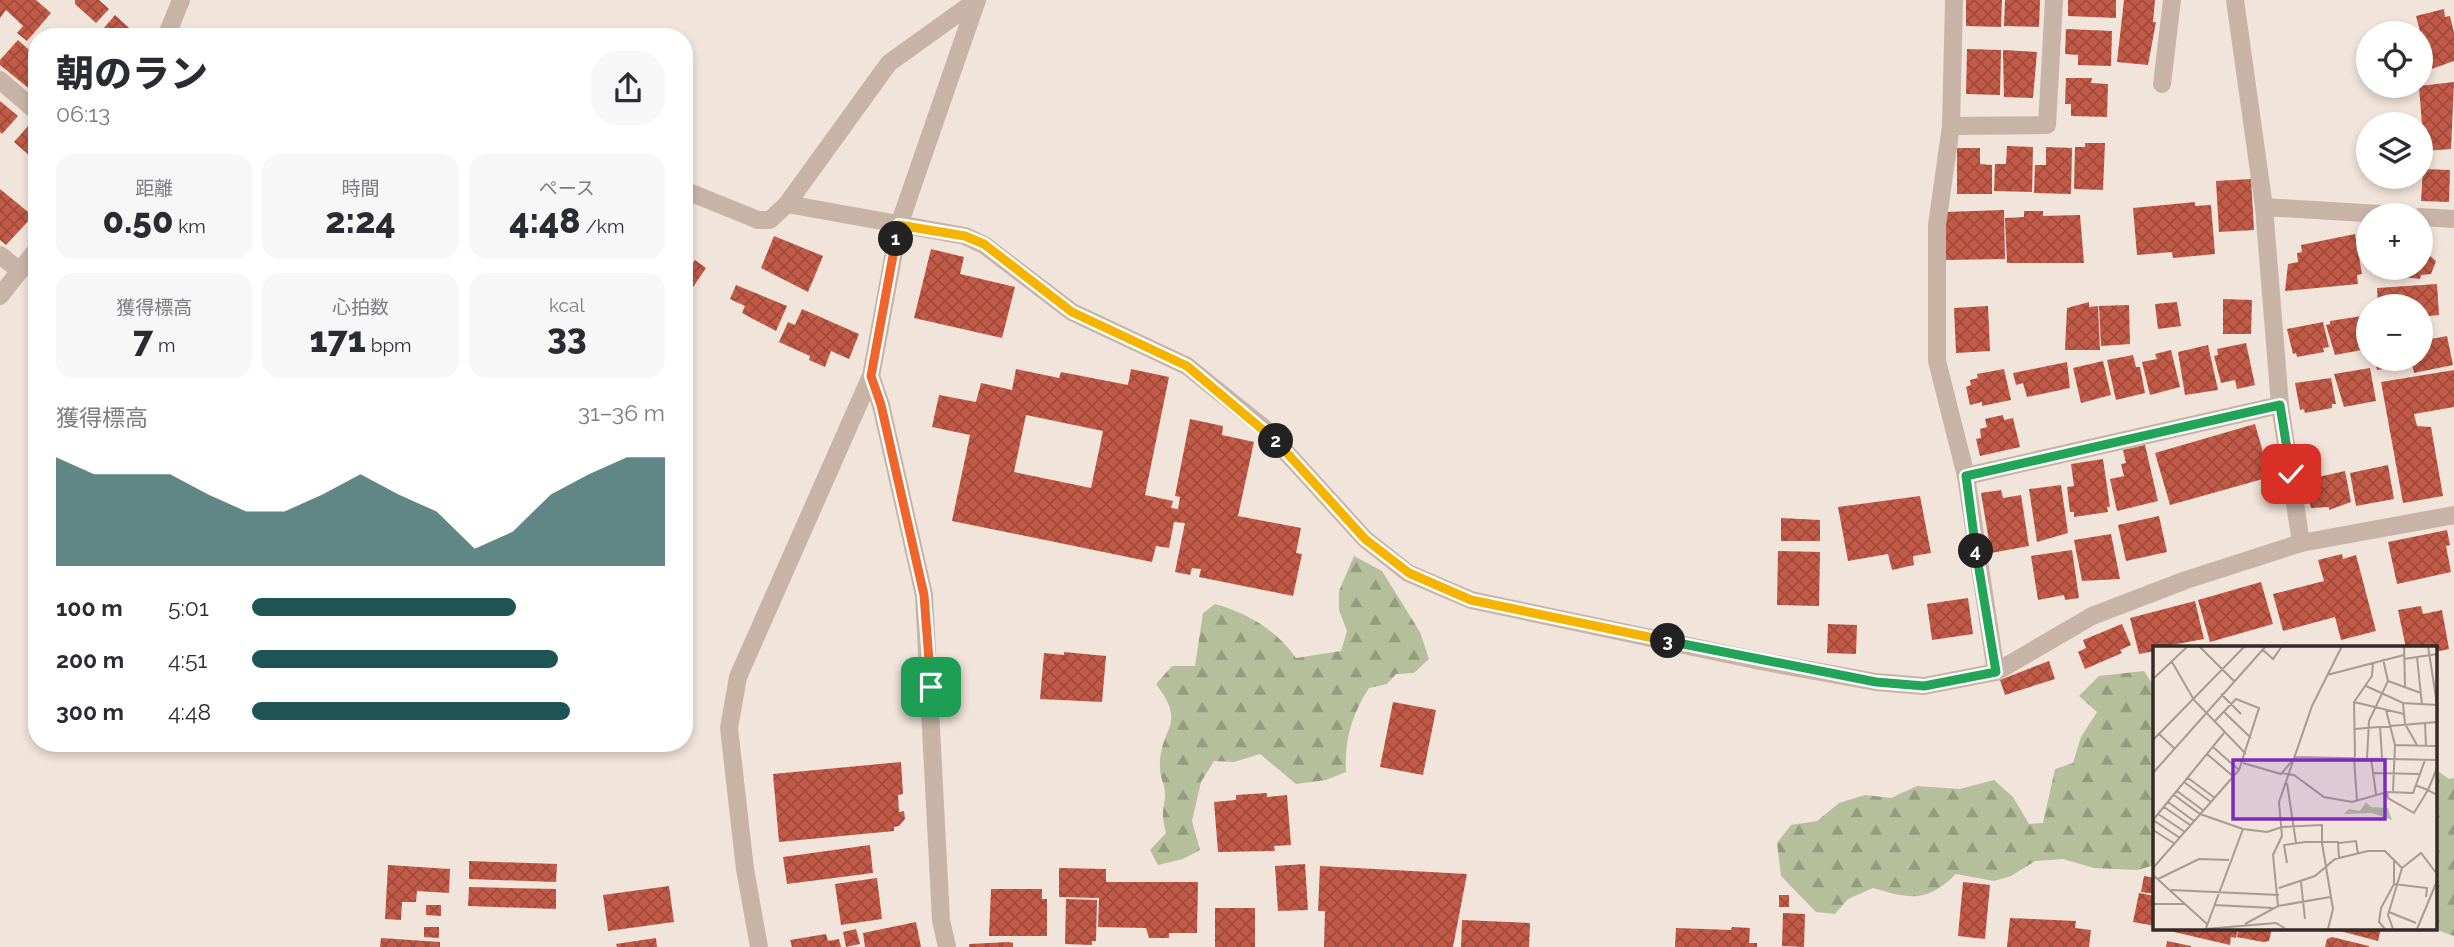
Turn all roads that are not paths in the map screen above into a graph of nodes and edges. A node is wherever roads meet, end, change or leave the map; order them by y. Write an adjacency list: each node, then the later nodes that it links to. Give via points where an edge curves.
1 (181, 0): 7 (street)
2 (977, 0): 13 (street, via 889,63); 18 (street)
3 (1954, 0): 11 (street)
4 (2054, 0): 11 (street, via 2047,125)
5 (2172, 0): 9 (street)
6 (2235, 0): 14 (street)
7 (170, 28)
8 (0, 80): 10 (street)
9 (2162, 85)
10 (28, 105)
11 (1951, 127): 25 (street, via 1937,225 1937,360)
12 (693, 194): 13 (street, via 758,220 770,220)
13 (787, 204): 18 (street)
14 (2264, 206): 15 (street); 24 (street)
15 (2356, 212)
16 (2433, 218): 17 (street)
17 (2454, 219)
18 (899, 225): 23 (street); 28 (street, via 965,236 984,244 1072,312 1187,366 1265,428 1365,539 1409,573 1471,600 1876,682 1924,686)
19 (0, 255): 21 (street)
20 (28, 261): 21 (street)
21 (20, 271): 22 (street)
22 (0, 296)
23 (871, 376): 29 (street, via 738,677 729,728); 30 (street, via 924,595 941,920)
24 (2280, 405): 25 (street); 27 (street)
25 (1966, 476): 28 (street)
26 (2454, 515): 27 (street)
27 (2301, 543): 28 (street, via 2186,580 2092,617)
28 (1996, 672)
29 (759, 947)
30 (947, 947)

